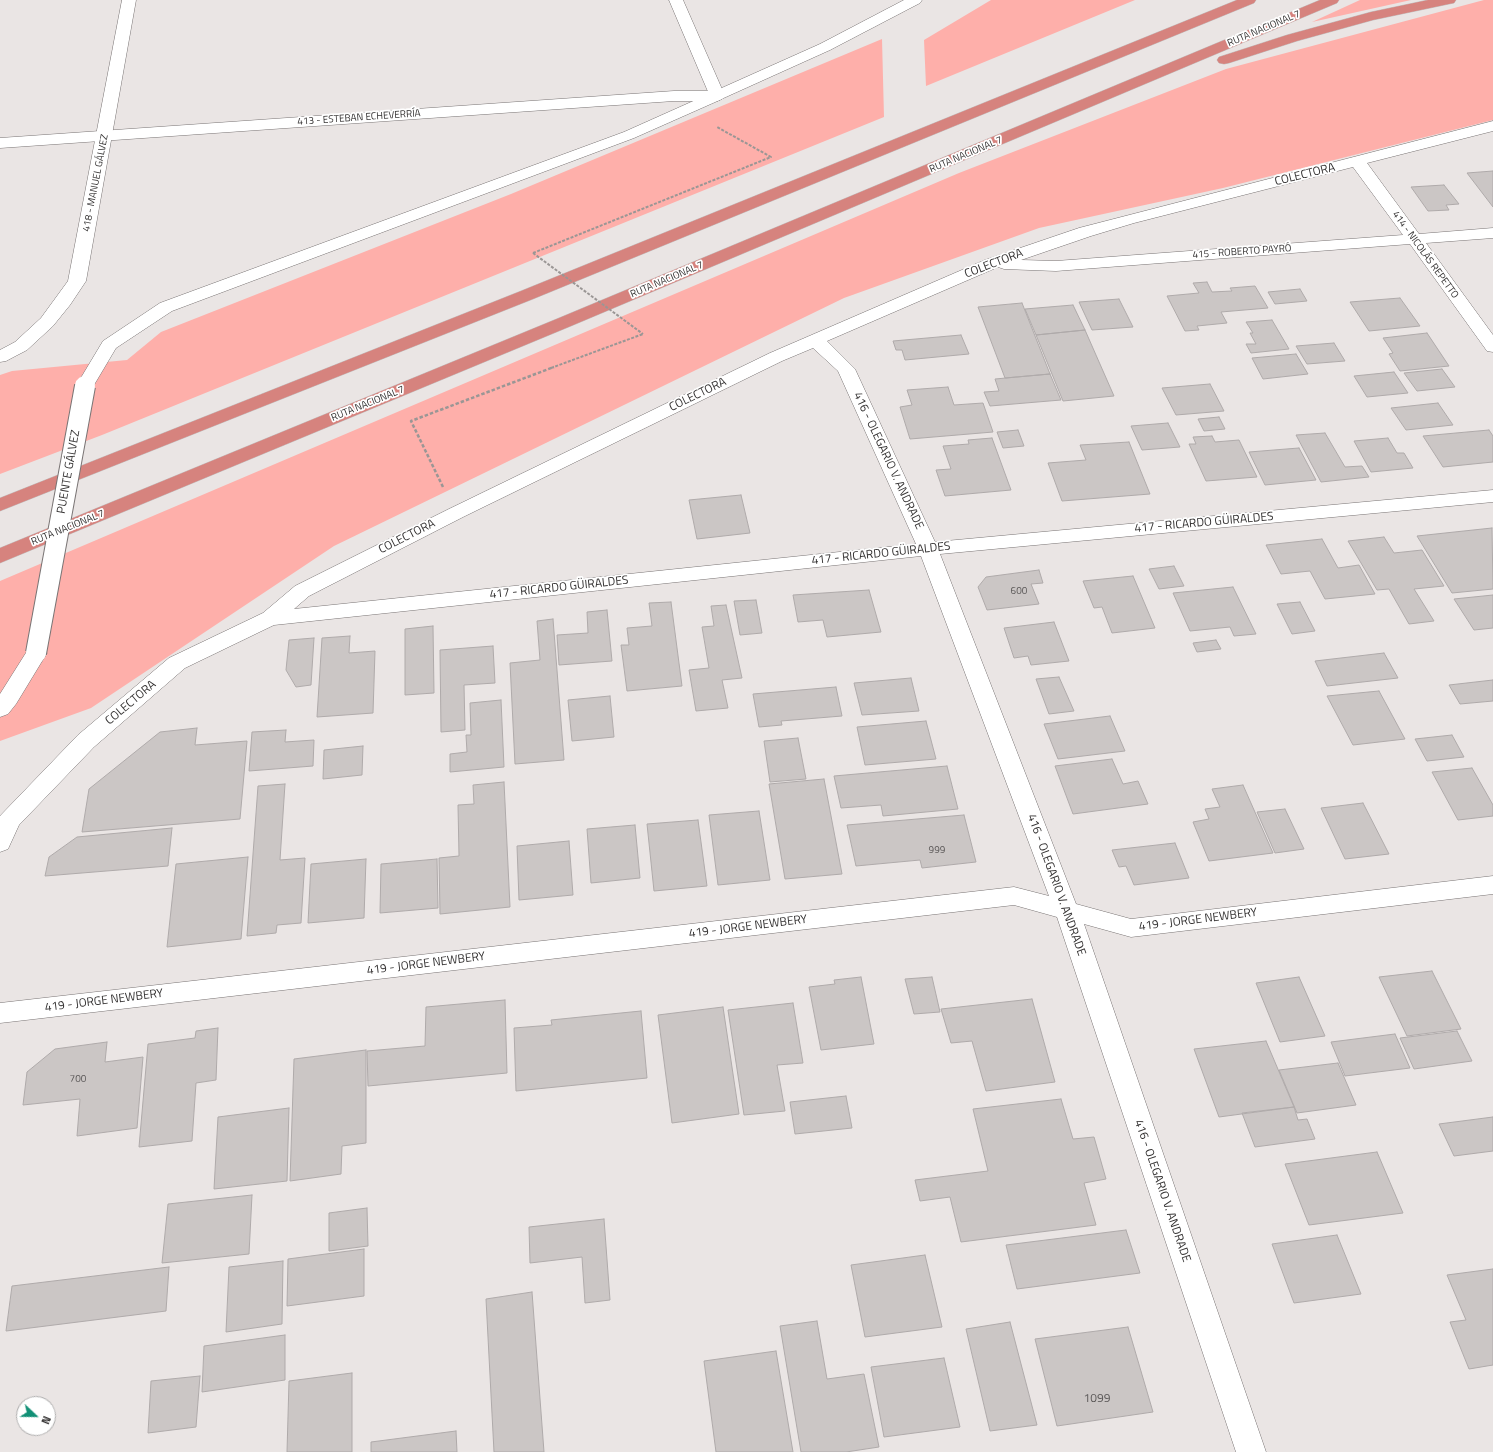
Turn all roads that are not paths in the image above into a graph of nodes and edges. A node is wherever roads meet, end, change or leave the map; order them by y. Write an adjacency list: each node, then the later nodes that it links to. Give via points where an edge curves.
1 (129, 0): 12 (street, 418 - MANUEL GÁLVEZ)
2 (676, 0): 9 (street)
3 (915, 0): 9 (street, via 825,47)
4 (1228, 0): 8 (highway)
5 (1249, 0): 8 (highway)
6 (1332, 0): 10 (highway, RUTA NACIONAL 7)
7 (1449, 0): 10 (highway, via 1371,16 1292,38)
8 (1125, 51): 22 (highway, via 527,295)
9 (718, 96): 12 (street, 413 - ESTEBAN ECHEVERRÍA, via 674,96); 26 (street, PUENTE GÁLVEZ, bridge, via 629,135 166,307 109,345 85,386 36,653)
10 (1056, 117): 24 (highway, RUTA NACIONAL 7)
11 (1493, 126): 14 (street, COLECTORA)
12 (105, 135): 13 (street, 413 - ESTEBAN ECHEVERRÍA); 20 (street, 418 - MANUEL GÁLVEZ, via 77,281 47,322 21,346)
13 (0, 143)
14 (1358, 162): 16 (street, 414 - NICOLÁS REPETTO); 17 (street, COLECTORA, via 1128,220)
15 (1493, 233): 16 (street, 415 - ROBERTO PAYRÓ)
16 (1413, 239): 17 (street, 415 - ROBERTO PAYRÓ, via 1056,266); 19 (street, 414 - NICOLÁS REPETTO)
17 (991, 264): 18 (street, COLECTORA)
18 (816, 340): 23 (street, 416 - OLEGARIO V. ANDRADE, via 846,369); 25 (street, COLECTORA, via 456,513 302,591)
19 (1493, 347)
20 (0, 357)
21 (1493, 496): 23 (street, 417 - RICARDO GÜIRALDES)
22 (0, 505)
23 (928, 549): 25 (street, 417 - RICARDO GÜIRALDES); 29 (street, 416 - OLEGARIO V. ANDRADE)
24 (0, 556)
25 (270, 618): 27 (street, COLECTORA, via 177,663 86,741 9,821)
26 (0, 709)
27 (0, 843)
28 (1493, 885): 29 (street, 419 - JORGE NEWBERY, via 1131,928)
29 (1067, 911): 30 (street, 419 - JORGE NEWBERY, via 1014,896); 31 (street, 416 - OLEGARIO V. ANDRADE)
30 (0, 1013)
31 (1251, 1452)

